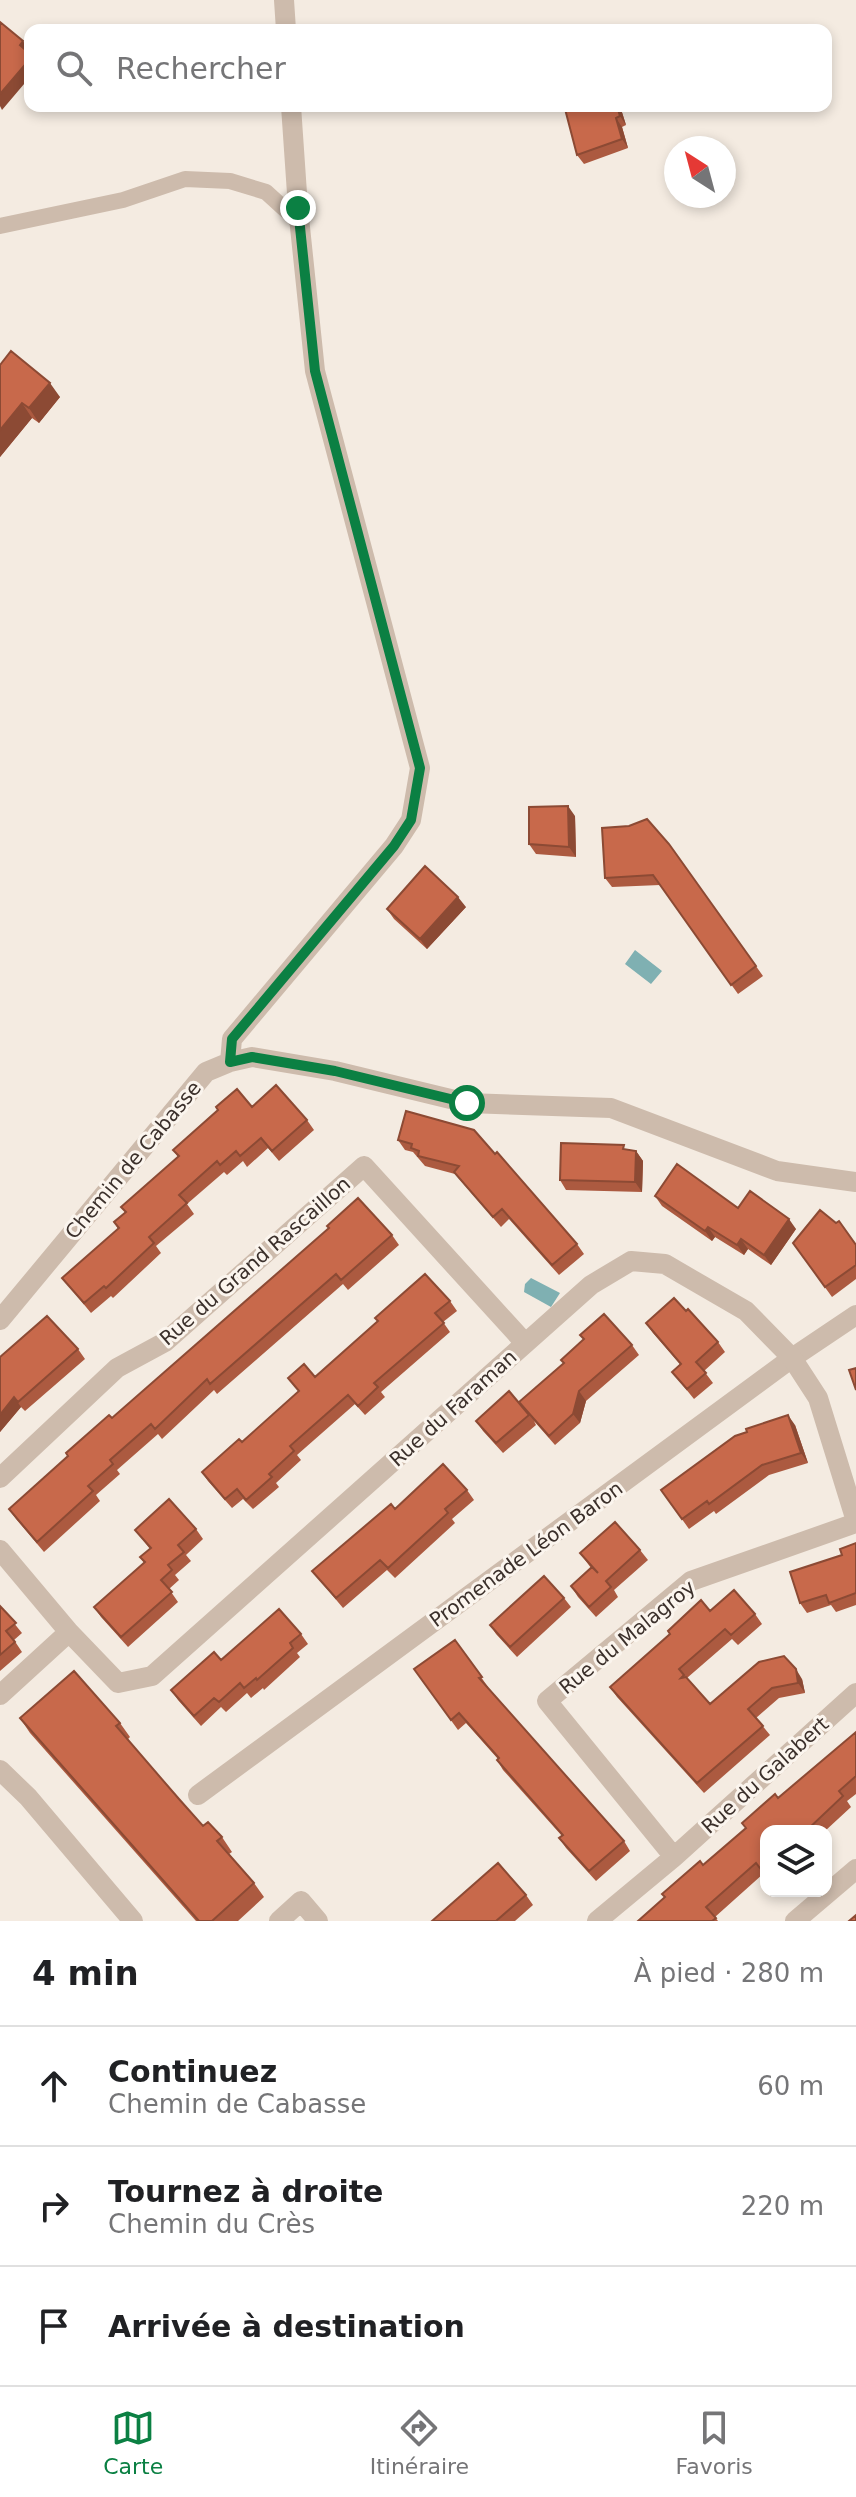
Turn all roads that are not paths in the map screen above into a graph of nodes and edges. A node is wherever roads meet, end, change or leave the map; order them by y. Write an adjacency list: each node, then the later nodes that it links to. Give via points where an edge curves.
1 (284, 0): 2 (street)
2 (286, 24)
3 (291, 112): 4 (street)
4 (300, 223): 5 (lane, via 266,192 230,181 185,179 123,200); 6 (street, via 315,371 420,768 411,820 232,1039)
5 (0, 226)
6 (230, 1062): 7 (street, Chemin de Cabasse, via 252,1057 321,1068 467,1103 611,1108 777,1171); 9 (street, Chemin de Cabasse, via 206,1072)
7 (856, 1182)
8 (856, 1315): 11 (street, Promenade Léon Baron)
9 (0, 1320)
10 (525, 1343): 11 (street, Rue du Faraman, via 591,1285 631,1261 665,1264 746,1311); 12 (street, Rue du Grand Rascaillon, via 364,1166 165,1342 117,1368); 15 (street, Rue du Faraman, via 152,1676 118,1683)
11 (792, 1358): 13 (street, Rue du Faraman, via 818,1398); 19 (street, Promenade Léon Baron)
12 (0, 1478)
13 (856, 1522): 20 (street, Rue du Malagroy, via 691,1581 547,1701)
14 (0, 1550): 15 (street)
15 (69, 1632): 17 (street)
16 (856, 1693): 20 (street, Rue du Galabert)
17 (0, 1695)
18 (0, 1770): 22 (street)
19 (198, 1795)
20 (674, 1857): 25 (street)
21 (856, 1869): 26 (street)
22 (133, 1921)
23 (279, 1921): 24 (street, via 301,1901)
24 (318, 1921)
25 (597, 1921)
26 (795, 1921)

